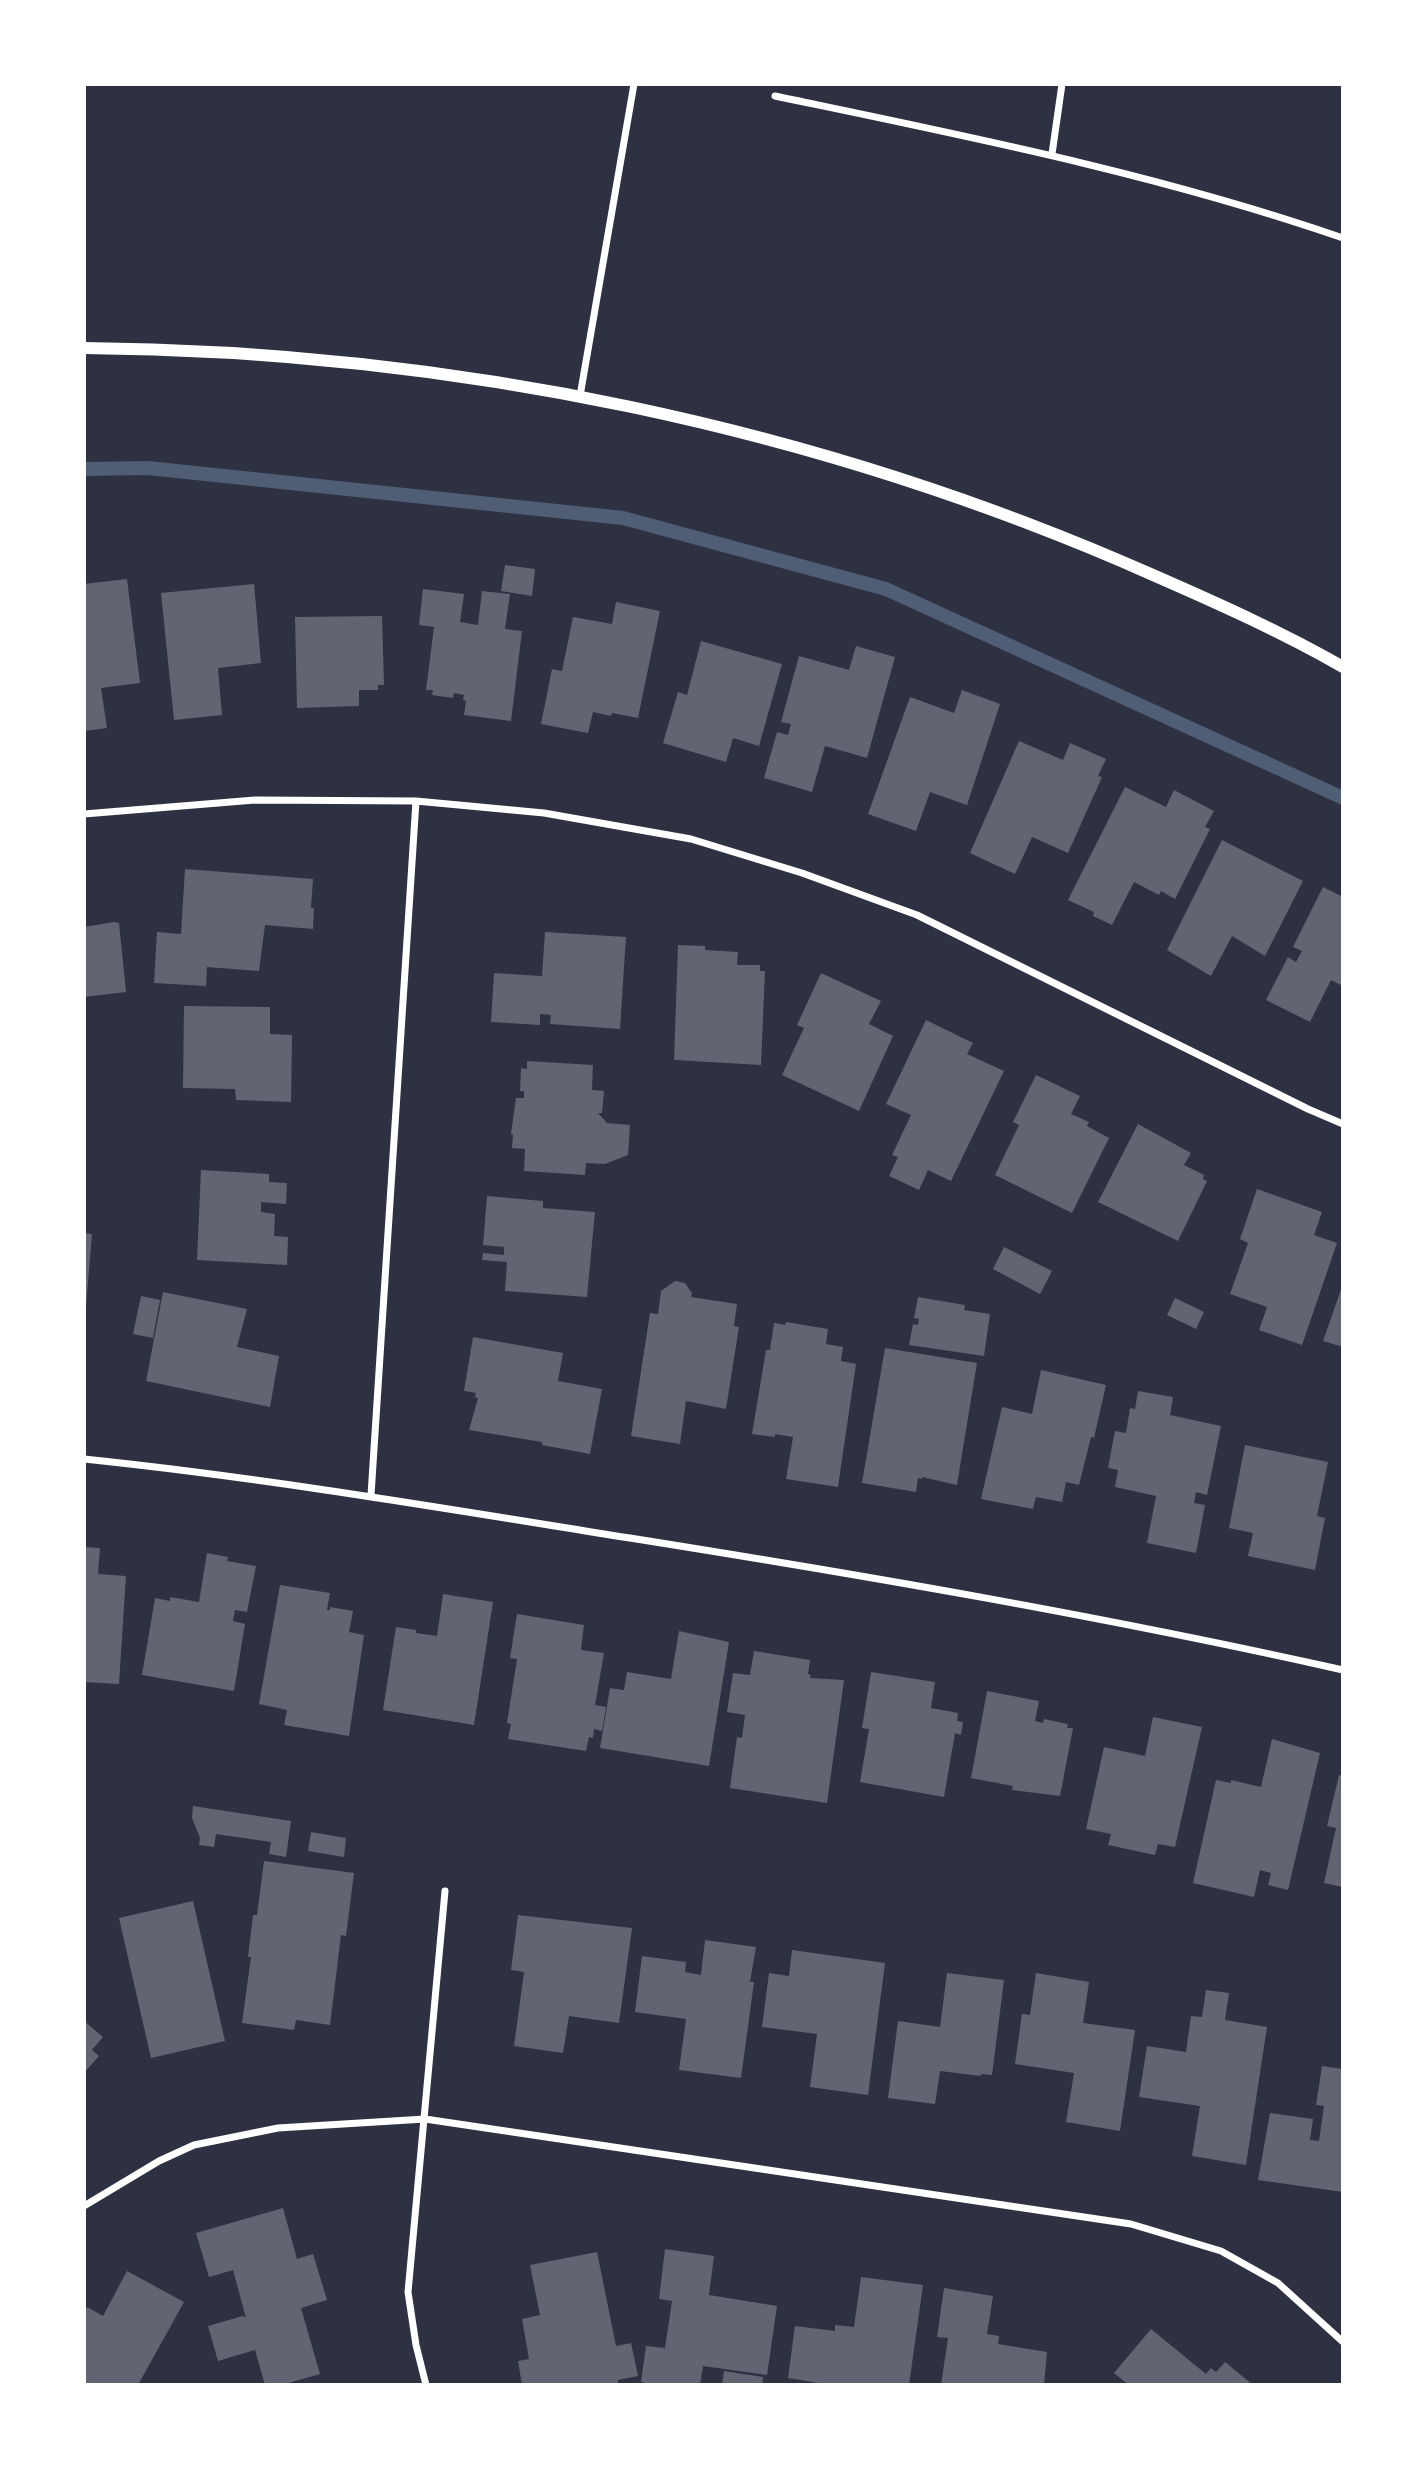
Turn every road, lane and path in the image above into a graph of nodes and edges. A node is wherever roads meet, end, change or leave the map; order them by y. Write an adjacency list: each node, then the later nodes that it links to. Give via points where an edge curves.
1 (634, 84): 7 (street)
2 (1062, 84): 4 (street)
3 (775, 96): 4 (street)
4 (1052, 154): 5 (street)
5 (1343, 238)
6 (84, 348): 7 (street, via 267,354 479,378)
7 (580, 396): 8 (street, via 712,424 970,501 1194,593)
8 (1343, 667)
9 (416, 801): 10 (street, via 254,800); 11 (street, via 544,813 691,838 802,873 917,915); 13 (street)
10 (84, 814)
11 (1343, 1124)
12 (84, 1459): 13 (street)
13 (371, 1495): 14 (street, via 906,1583 1135,1625)
14 (1343, 1671)
15 (445, 1891): 16 (street)
16 (425, 2119): 17 (street, via 278,2128 194,2146 159,2161); 18 (street, via 1131,2224 1221,2251 1278,2283); 19 (street, via 408,2292)
17 (84, 2206)
18 (1343, 2342)
19 (426, 2385)

